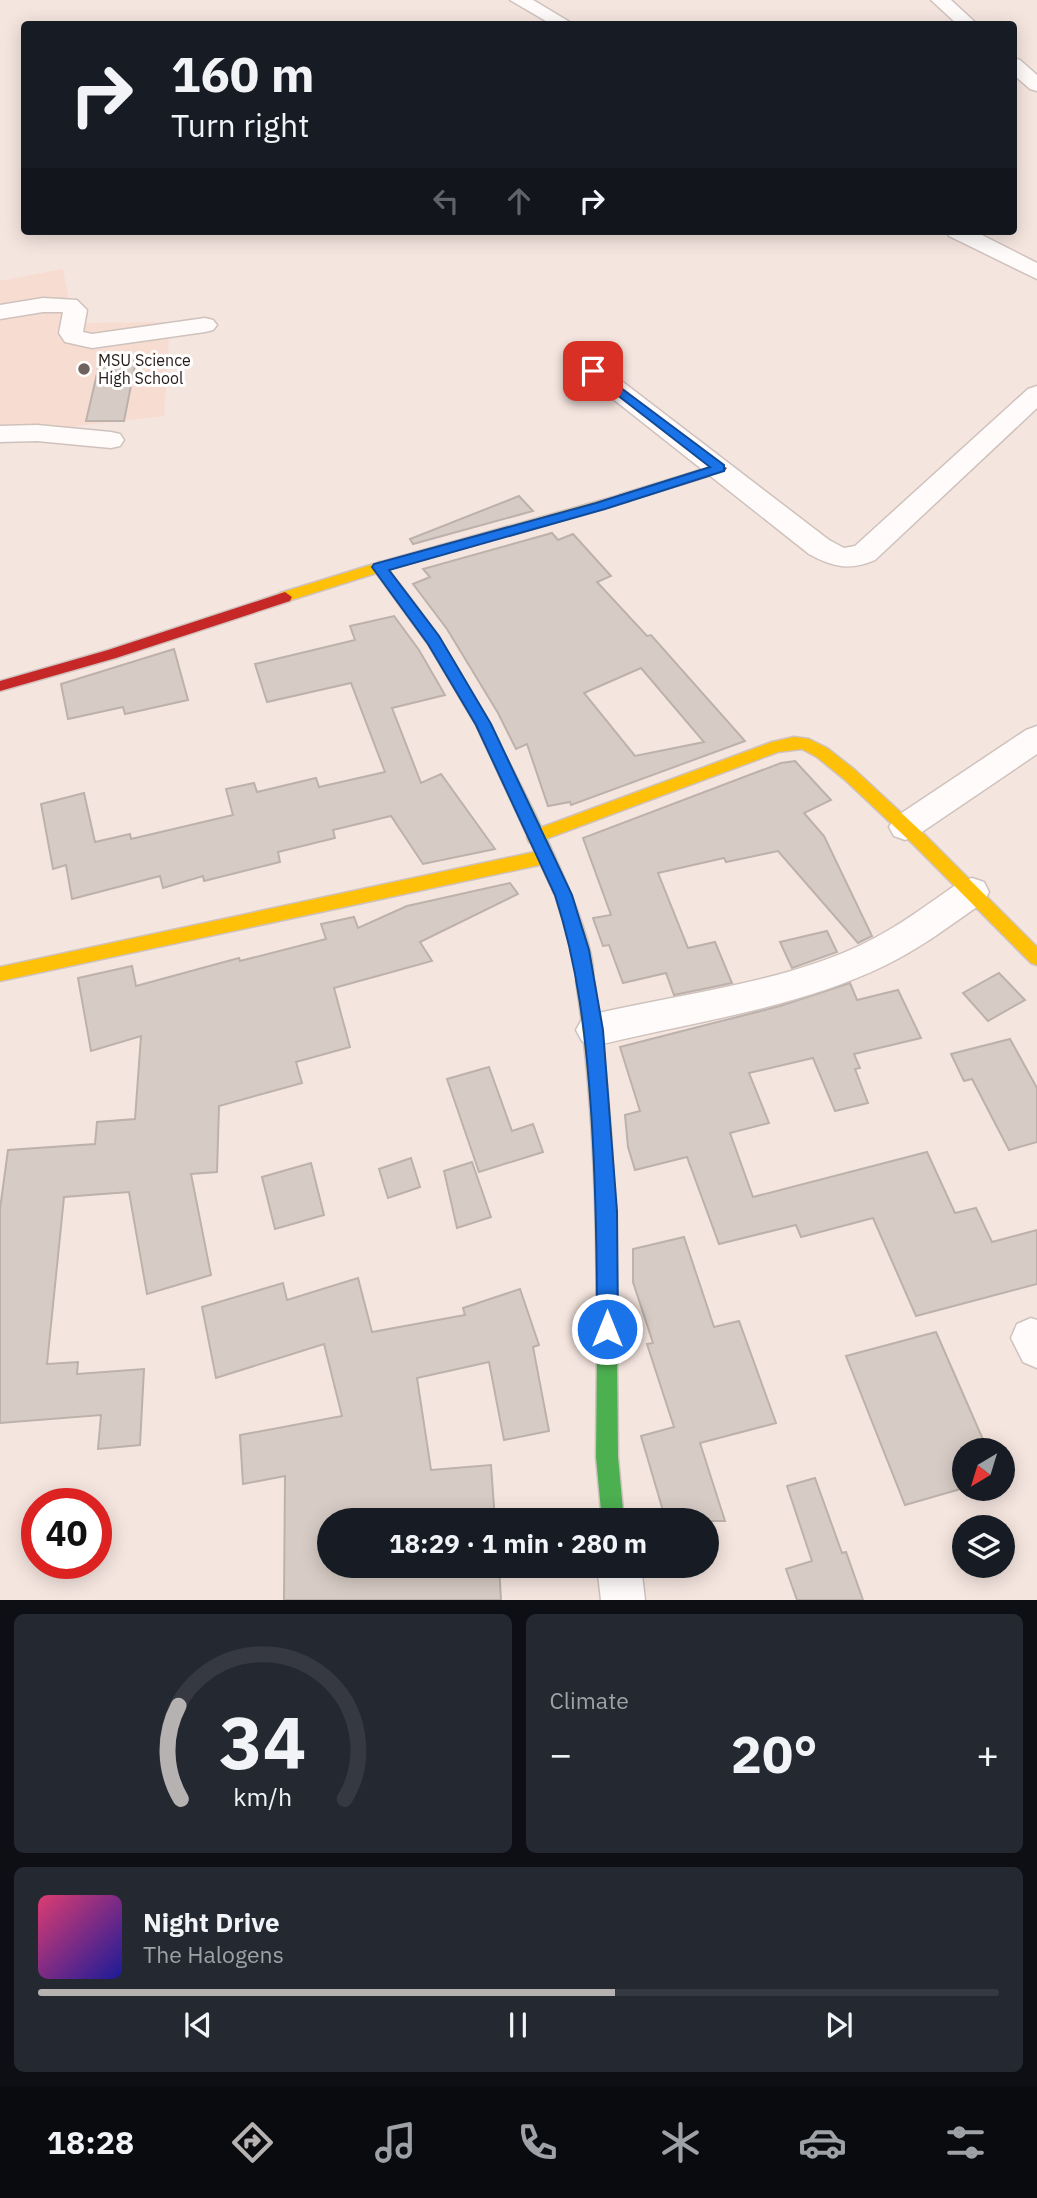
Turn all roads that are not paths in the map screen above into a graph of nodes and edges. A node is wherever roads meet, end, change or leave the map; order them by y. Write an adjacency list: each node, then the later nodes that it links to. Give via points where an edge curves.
1 (519, 0): 3 (street)
2 (940, 0): 4 (street)
3 (558, 21)
4 (964, 21)
5 (1017, 68): 6 (street)
6 (1037, 85)
7 (965, 235): 8 (street)
8 (1037, 272)
9 (0, 312): 10 (street, via 69,305 75,310 73,337 92,341)
10 (205, 325)
11 (593, 371): 15 (street)
12 (1037, 394): 15 (street, via 856,558 836,557 819,547)
13 (0, 435): 14 (street, via 37,433)
14 (111, 440)
15 (720, 468): 16 (street, via 575,514)
16 (379, 567): 17 (street); 20 (street, via 433,640 483,724)
17 (0, 685)
18 (1037, 738): 19 (street)
19 (905, 827): 20 (street, via 824,754 804,743 789,743); 22 (street)
20 (535, 837): 21 (street)
21 (544, 857): 24 (street); 25 (street, via 571,918)
22 (972, 892): 23 (street); 25 (street, via 900,941 859,962 763,992)
23 (1037, 958)
24 (0, 974)
25 (594, 1030): 26 (street, via 607,1211 607,1457)
26 (612, 1508)
27 (620, 1578): 28 (street)
28 (623, 1600)

